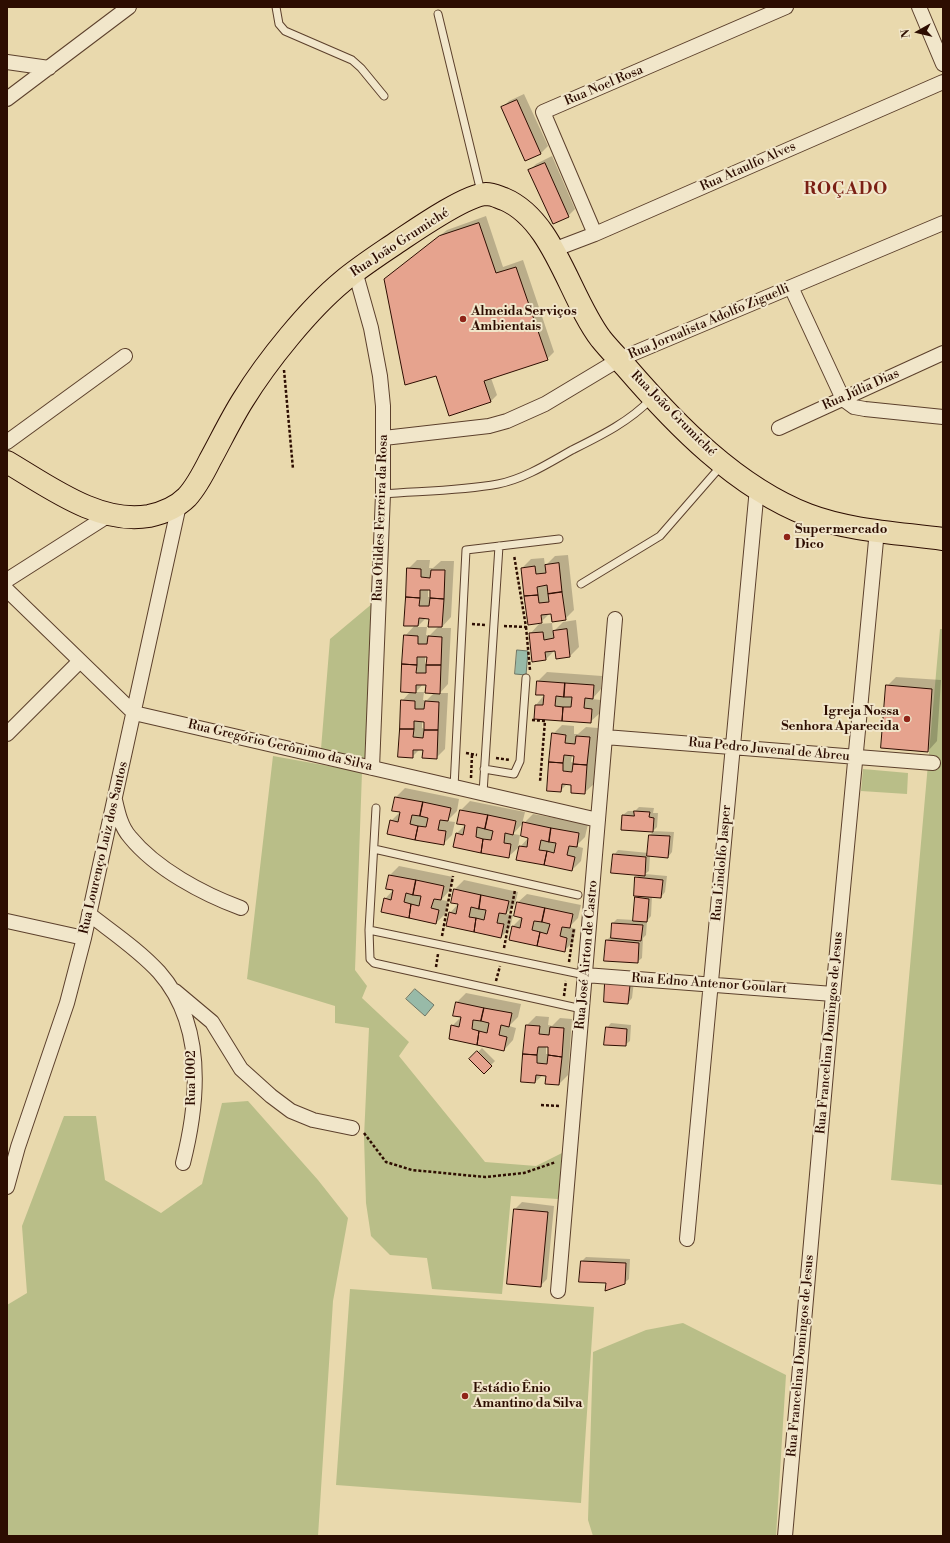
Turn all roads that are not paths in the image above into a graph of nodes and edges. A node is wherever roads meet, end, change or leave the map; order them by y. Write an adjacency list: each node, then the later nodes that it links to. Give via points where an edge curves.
1 (129, 7): 8 (street)
2 (276, 7): 10 (lane, via 279,24 285,31 352,60)
3 (786, 7): 14 (street, Rua Noel Rosa, via 544,112)
4 (919, 7): 7 (street)
5 (438, 14): 12 (lane)
6 (7, 62): 8 (street)
7 (943, 64)
8 (49, 68): 11 (street)
9 (943, 82): 14 (street, Rua Ataulfo Alves)
10 (384, 96)
11 (7, 100)
12 (482, 194): 15 (main road, Rua João Grumiché, via 492,194 524,211 543,231); 16 (main road, Rua João Grumiché, via 433,219)
13 (943, 223): 17 (street, Rua Jornalista Adolfo Ziguelli)
14 (595, 234): 15 (street, Rua Ataulfo Alves)
15 (553, 250): 20 (main road, Rua João Grumiché, via 586,316 602,341)
16 (356, 271): 25 (street, Rua Otildes Ferreira da Rosa, via 380,376); 31 (main road, Rua João Grumiché, via 328,294 281,348 244,398 194,488)
17 (791, 287): 20 (street, Rua Jornalista Adolfo Ziguelli); 22 (street)
18 (943, 353): 22 (street, Rua Júlia Dias)
19 (125, 356): 26 (street)
20 (620, 359): 21 (main road, Rua João Grumiché); 25 (street, Rua Jornalista Adolfo Ziguelli, via 545,404 508,421 489,426)
21 (652, 397): 28 (main road, Rua João Grumiché); 30 (lane, via 640,410 607,432 514,479 480,486)
22 (843, 399): 23 (street, via 864,410); 24 (street, Rua Júlia Dias)
23 (943, 417)
24 (778, 428)
25 (384, 438): 30 (street, Rua Otildes Ferreira da Rosa)
26 (7, 442)
27 (7, 462): 32 (main road, Rua João Grumiché, via 62,494)
28 (722, 464): 29 (main road, Rua João Grumiché); 38 (lane, via 660,536)
29 (757, 488): 33 (main road, Rua João Grumiché, via 807,514); 46 (street, Rua Lindolfo Jasper)
30 (383, 494): 49 (street, Rua Otildes Ferreira da Rosa)
31 (179, 505): 32 (main road, Rua João Grumiché, via 151,516); 43 (street, Rua Lourenço Luiz dos Santos)
32 (109, 515): 37 (street)
33 (877, 530): 35 (main road, Rua João Grumiché); 47 (street, Rua Francelina Domingos de Jesus)
34 (559, 539): 36 (lane)
35 (943, 539)
36 (499, 546): 50 (lane); 51 (lane, via 466,550)
37 (7, 580)
38 (581, 584)
39 (7, 590): 41 (street)
40 (615, 620): 45 (street, Rua José Airton de Castro)
41 (80, 661): 43 (street); 44 (street)
42 (526, 678): 50 (lane, via 520,761 514,774)
43 (134, 713): 49 (street, Rua Gregório Gerônimo da Silva); 53 (street, Rua Lourenço Luiz dos Santos)
44 (7, 734)
45 (605, 737): 46 (street, Rua Pedro Juvenal de Abreu); 55 (street, Rua José Airton de Castro)
46 (733, 747): 47 (street, Rua Pedro Juvenal de Abreu); 64 (street, Rua Lindolfo Jasper)
47 (856, 757): 48 (street, Rua Pedro Juvenal de Abreu); 66 (street, Rua Francelina Domingos de Jesus)
48 (938, 764)
49 (372, 768): 51 (street, Rua Gregório Gerônimo da Silva)
50 (484, 769): 52 (lane)
51 (454, 786): 52 (street, Rua Gregório Gerônimo da Silva)
52 (476, 792): 55 (street, Rua Gregório Gerônimo da Silva)
53 (114, 800): 58 (street, via 124,828 144,851 195,888); 59 (street, Rua Lourenço Luiz dos Santos)
54 (376, 808): 56 (lane)
55 (598, 820): 63 (street, Rua José Airton de Castro)
56 (374, 849): 57 (lane); 61 (lane)
57 (578, 895)
58 (241, 908)
59 (89, 914): 62 (street, Rua Lourenço Luiz dos Santos); 65 (street, Rua 1002, via 149,963)
60 (7, 921): 62 (street)
61 (369, 930): 63 (lane); 67 (lane, via 370,959 374,962)
62 (84, 938): 70 (street, Rua Lourenço Luiz dos Santos, via 67,1003)
63 (585, 975): 64 (street, Rua Edno Antenor Goulart); 67 (street, Rua José Airton de Castro)
64 (710, 984): 66 (street, Rua Edno Antenor Goulart); 71 (street, Rua Lindolfo Jasper)
65 (172, 988): 68 (street, via 212,1022 241,1069 291,1112 313,1120); 69 (street, Rua 1002, via 185,1015 194,1053 191,1122)
66 (833, 994): 73 (street, Rua Francelina Domingos de Jesus)
67 (582, 1009): 72 (street, Rua José Airton de Castro)
68 (352, 1128)
69 (183, 1163)
70 (7, 1187)
71 (687, 1239)
72 (558, 1291)
73 (785, 1536)

